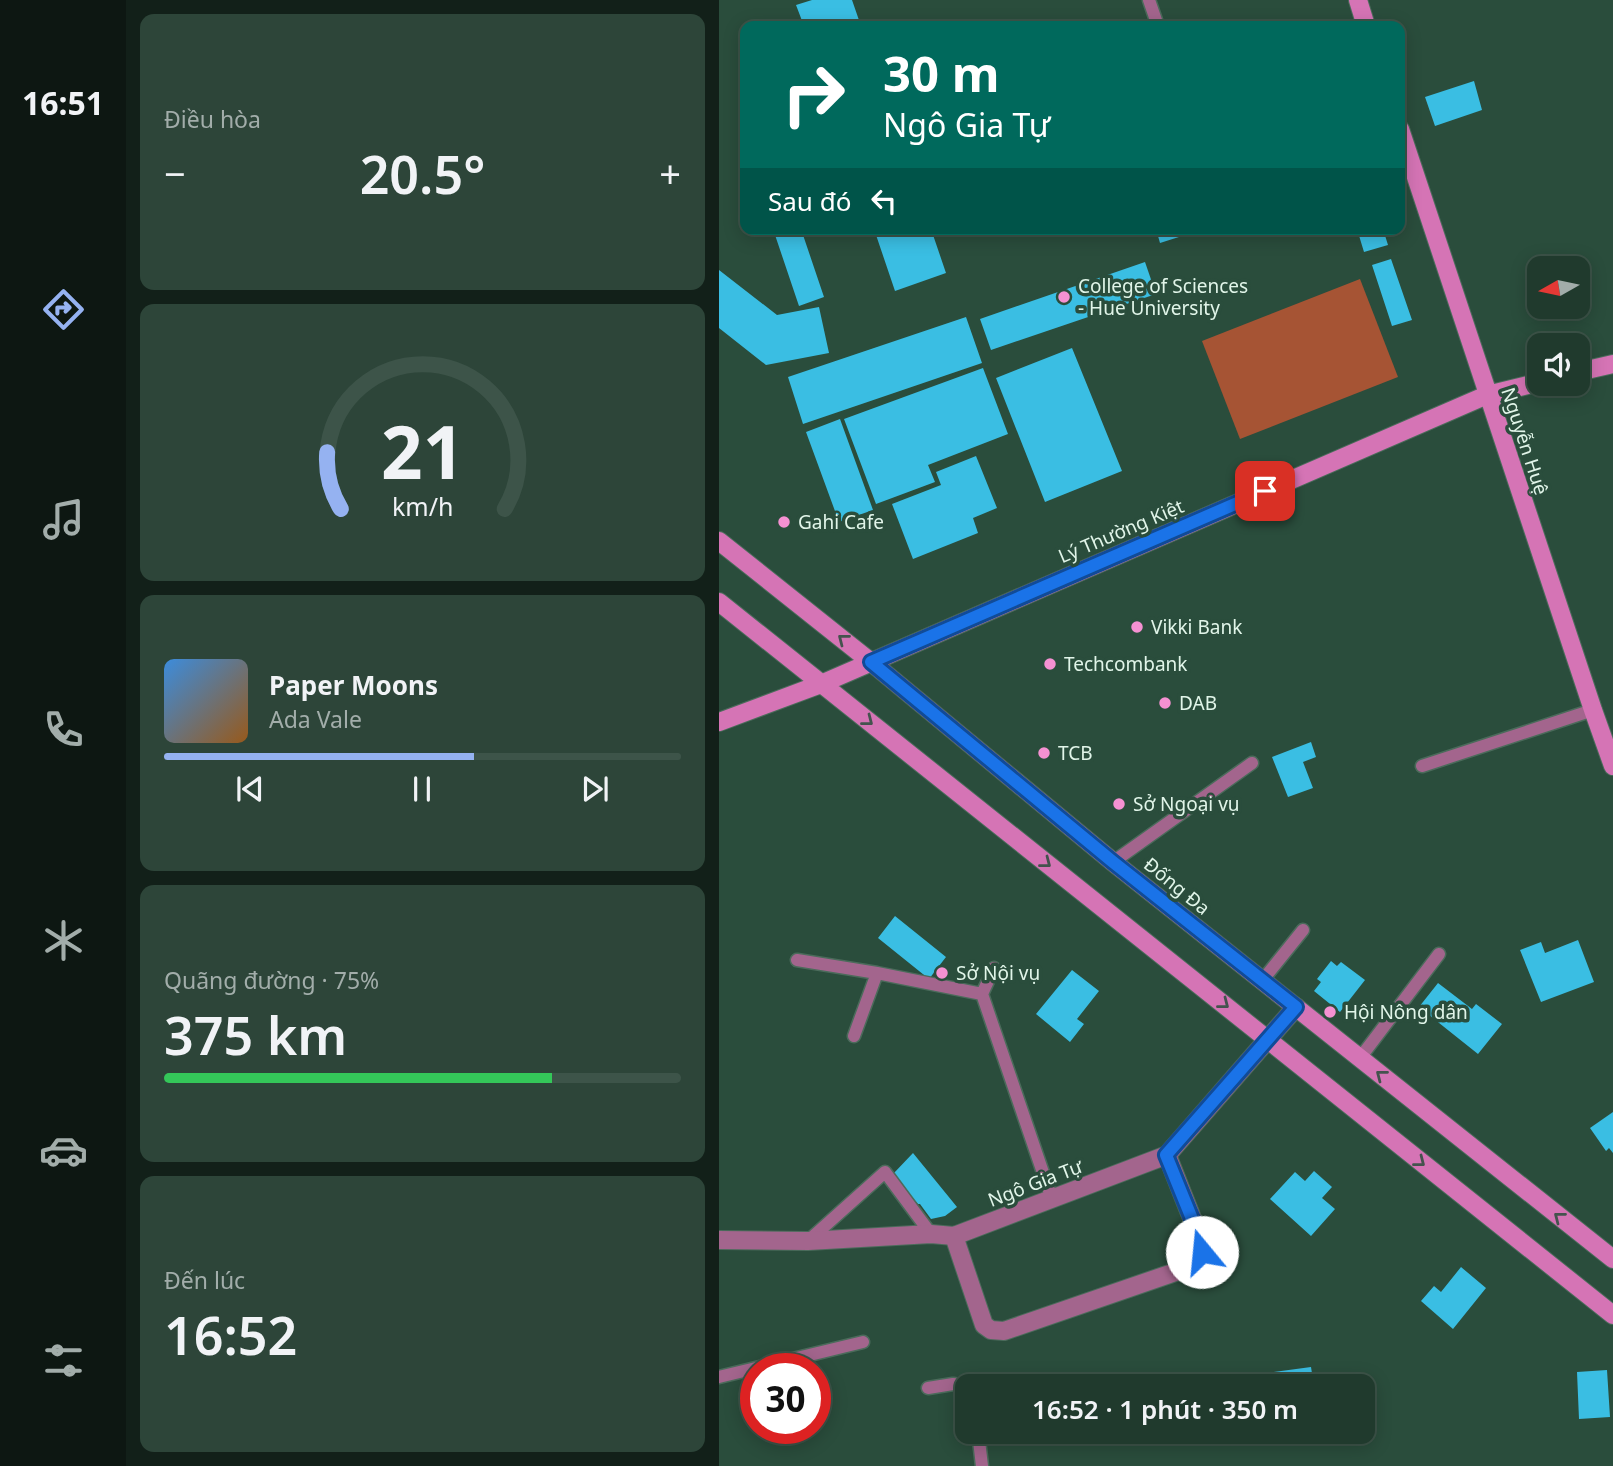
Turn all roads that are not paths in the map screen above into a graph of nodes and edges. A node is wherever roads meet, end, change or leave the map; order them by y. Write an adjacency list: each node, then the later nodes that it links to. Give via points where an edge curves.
1 (1149, 0): 3 (lane)
2 (1358, 0): 4 (street)
3 (1156, 21)
4 (1365, 21)
5 (1405, 144): 9 (street, Nguyễn Huệ)
6 (1613, 364): 7 (street)
7 (1590, 369)
8 (1527, 385): 9 (street, Lý Thường Kiệt)
9 (1487, 395): 12 (street, Lý Thường Kiệt); 14 (street, Nguyễn Huệ)
10 (719, 541): 12 (street, Đống Đa, one-way to 10)
11 (719, 602): 13 (street)
12 (871, 662): 13 (street, Lý Thường Kiệt); 19 (street, Đống Đa)
13 (821, 684): 15 (street, Lý Thường Kiệt); 29 (street, one-way to 29)
14 (1593, 710): 17 (lane); 18 (street, Nguyễn Huệ)
15 (719, 722)
16 (1252, 763): 19 (lane)
17 (1422, 766)
18 (1613, 766)
19 (1113, 862): 25 (street, Đống Đa)
20 (1303, 930): 25 (lane)
21 (1439, 954): 30 (lane)
22 (797, 960): 24 (lane)
23 (994, 968): 26 (lane)
24 (877, 973): 26 (lane); 28 (lane)
25 (1262, 981): 27 (street, Đống Đa)
26 (982, 994): 32 (lane)
27 (1296, 1007): 29 (street, Ngô Gia Tự); 30 (street, Đống Đa)
28 (854, 1036)
29 (1268, 1039): 31 (street, Ngô Gia Tự); 38 (street, one-way to 38)
30 (1360, 1058): 37 (street, Đống Đa, one-way to 30)
31 (1166, 1155): 32 (street, Ngô Gia Tự); 34 (street, via 1201,1241 1200,1261 1187,1268 1004,1331 991,1330 984,1325)
32 (1052, 1199): 34 (street, Ngô Gia Tự)
33 (931, 1234): 34 (street, Ngô Gia Tự); 36 (street, Ngô Gia Tự); 36 (lane, via 885,1172)
34 (953, 1236)
35 (719, 1240): 36 (street, Ngô Gia Tự)
36 (808, 1241)
37 (1613, 1259)
38 (1613, 1315)
39 (863, 1342): 40 (lane)
40 (719, 1377)
41 (955, 1384): 42 (lane)
42 (928, 1388)
43 (979, 1444): 44 (lane)
44 (982, 1466)

